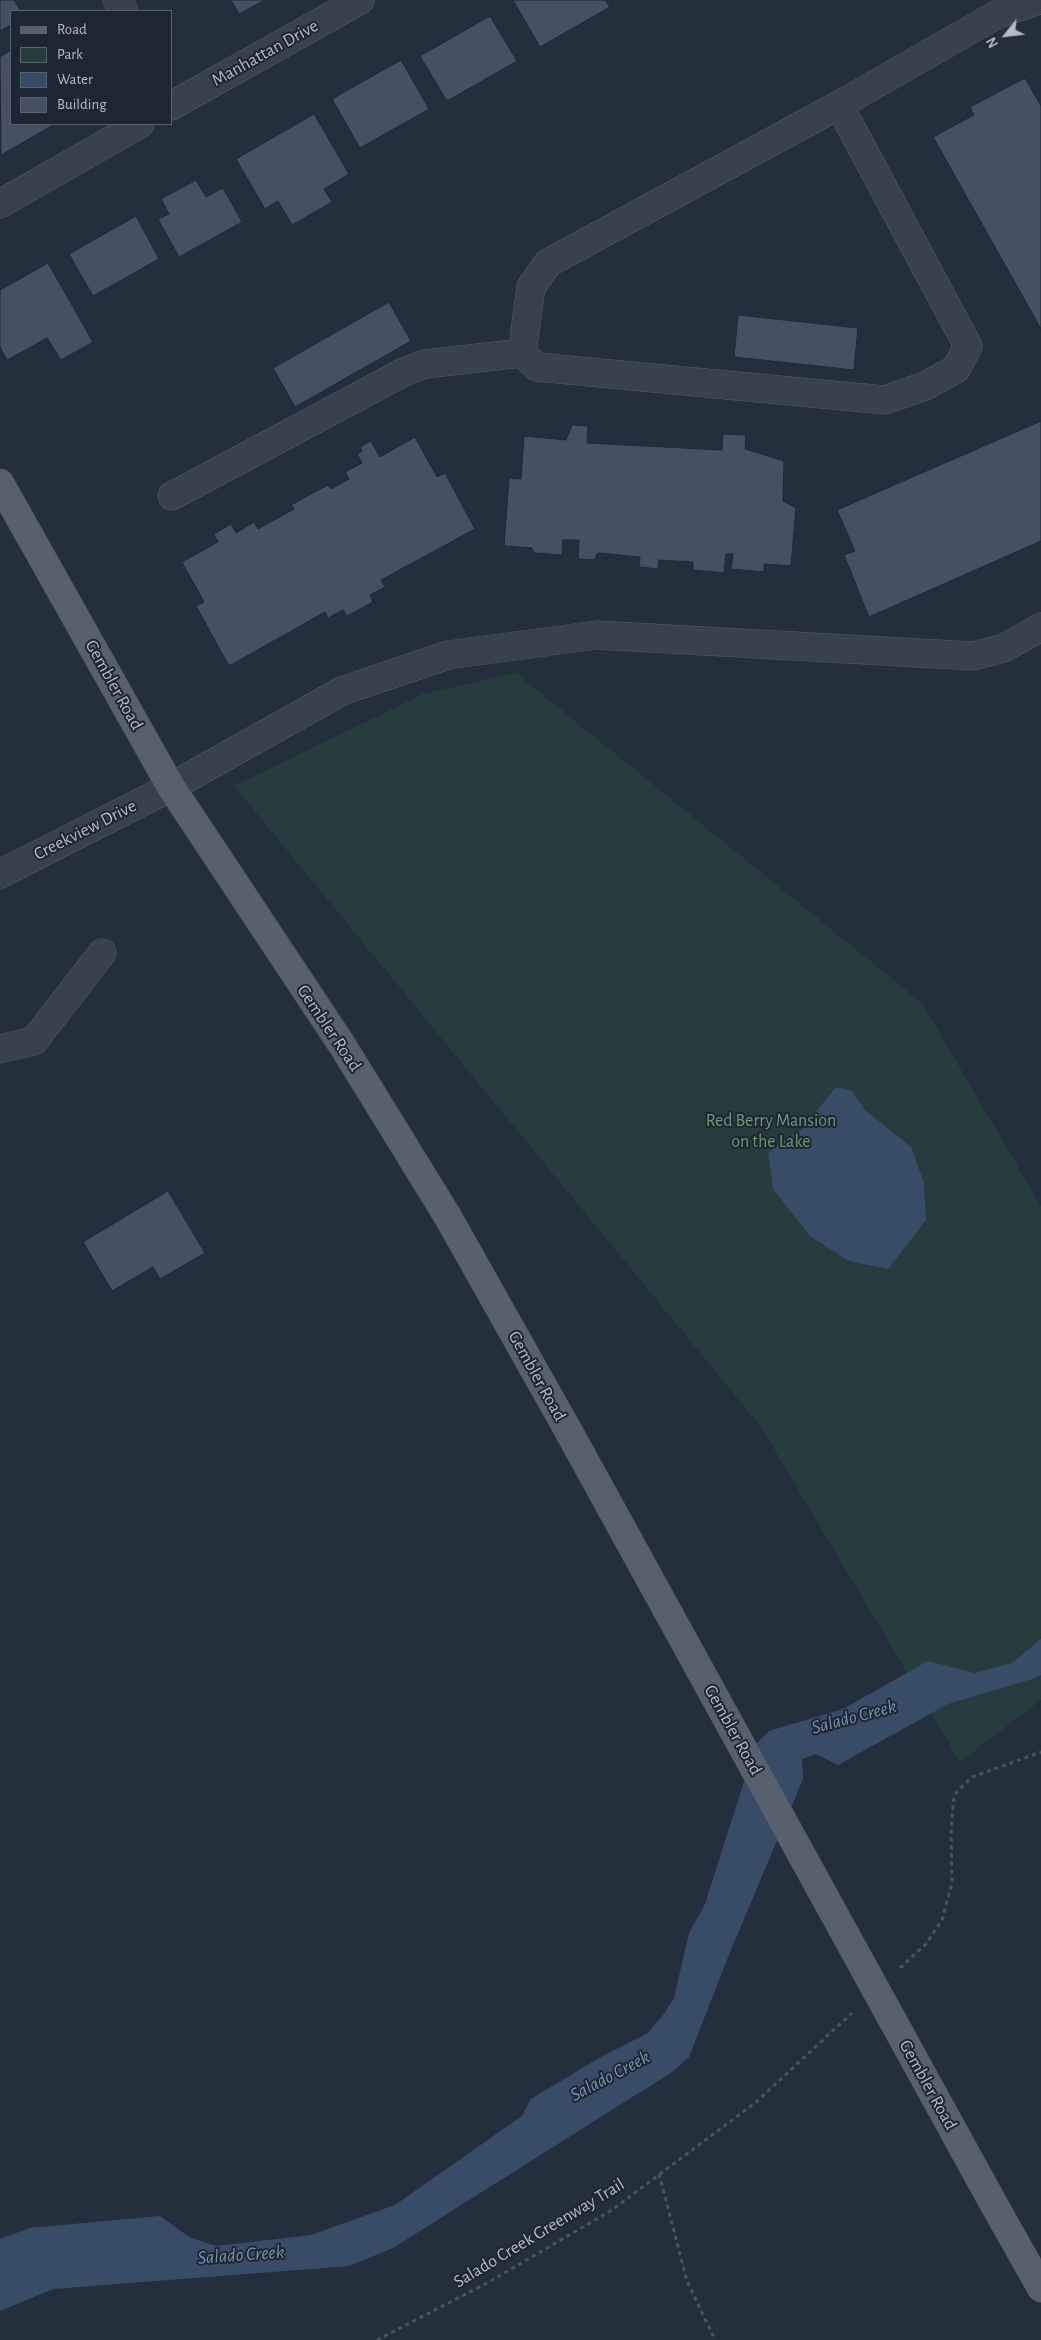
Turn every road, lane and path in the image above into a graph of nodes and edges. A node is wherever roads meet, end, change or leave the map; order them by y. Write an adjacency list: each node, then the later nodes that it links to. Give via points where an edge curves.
1 (360, 0): 3 (street, Manhattan Drive)
2 (1039, 0): 4 (street, via 998,14)
3 (173, 102)
4 (839, 105): 7 (street, via 548,263 531,287); 7 (street, via 968,346 956,369 925,386 885,400 537,367)
5 (138, 125): 6 (street)
6 (0, 204)
7 (522, 353): 9 (street, via 426,364 404,372)
8 (1, 486): 11 (main road, Gembler Road)
9 (172, 496)
10 (1041, 627): 11 (street, Creekview Drive, via 1004,648 973,656 597,635 448,655 342,691)
11 (170, 787): 12 (street, Creekview Drive); 19 (main road, Gembler Road, bridge, via 344,1048 448,1217)
12 (0, 874)
13 (102, 953): 14 (street, via 34,1041)
14 (0, 1050)
15 (1041, 1752): 16 (path, via 972,1777 954,1795)
16 (952, 1883)
17 (755, 2103): 18 (path, Salado Creek Greenway Trail)
18 (659, 2174): 20 (path, Salado Creek Greenway Trail, via 604,2215 489,2282); 21 (path, via 687,2281)
19 (1041, 2288)
20 (377, 2340)
21 (715, 2340)

